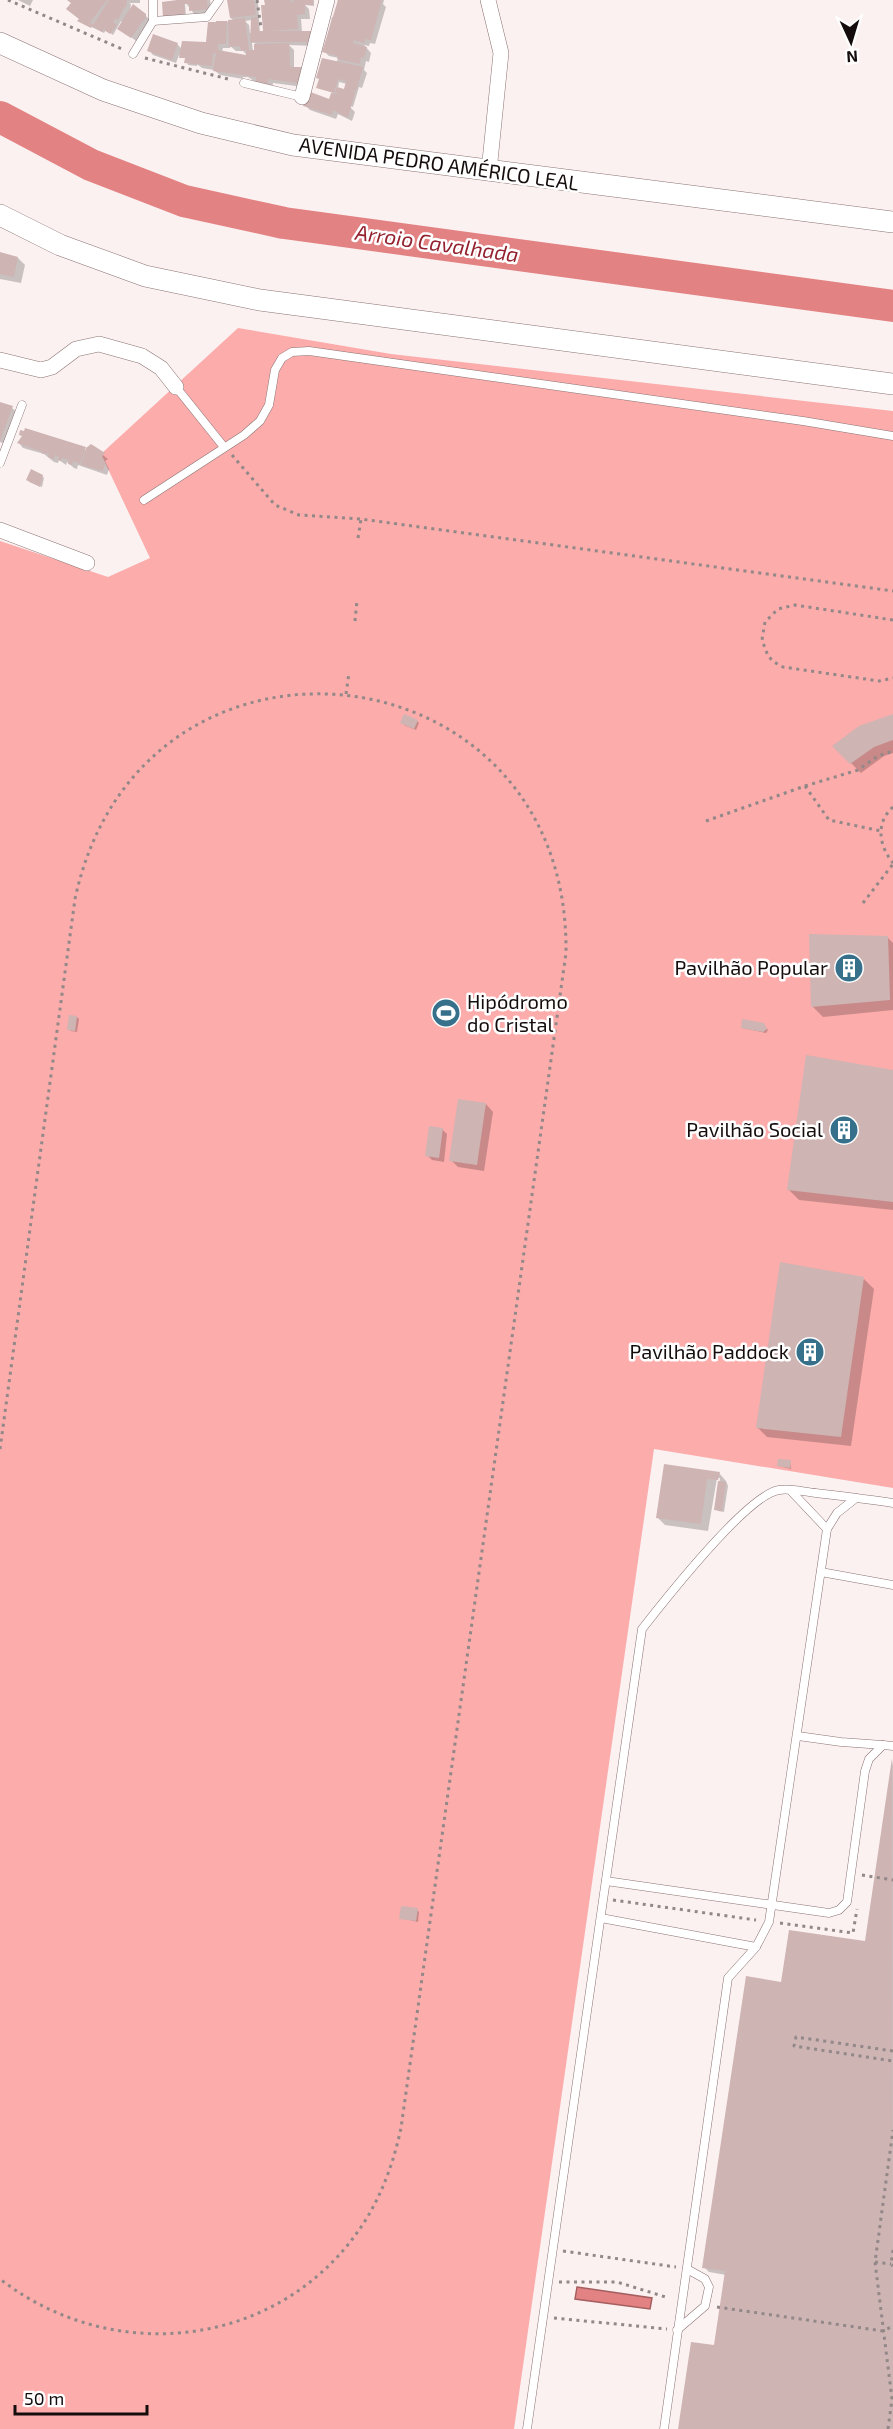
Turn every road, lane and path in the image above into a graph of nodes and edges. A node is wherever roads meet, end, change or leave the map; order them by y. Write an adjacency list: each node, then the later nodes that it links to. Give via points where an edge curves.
1 (153, 0): 6 (lane)
2 (219, 0): 6 (lane, via 207,16)
3 (257, 0): 7 (path)
4 (327, 0): 11 (street)
5 (488, 0): 12 (street, via 501,53)
6 (153, 21): 9 (lane)
7 (261, 28)
8 (0, 44): 12 (main road, AVENIDA PEDRO AMÉRICO LEAL, via 103,90 201,123 293,145)
9 (134, 54)
10 (244, 83): 11 (lane)
11 (302, 97)
12 (489, 171): 14 (main road, AVENIDA PEDRO AMÉRICO LEAL)
13 (0, 214): 16 (main road, via 60,245 145,276 260,300)
14 (893, 222)
15 (0, 360): 17 (street, via 41,370 52,367 76,349 99,344 142,356 161,368)
16 (893, 384)
17 (176, 387): 20 (lane)
18 (22, 405): 21 (lane)
19 (893, 436): 20 (lane, via 309,351 292,352 282,358 269,405 260,421)
20 (225, 447): 22 (lane); 23 (path, via 275,505 299,515)
21 (0, 463)
22 (144, 500)
23 (361, 519): 25 (path); 27 (path)
24 (0, 530): 26 (street)
25 (358, 538)
26 (87, 563)
27 (893, 591)
28 (357, 600): 30 (path)
29 (893, 620): 32 (path, via 786,606 765,622 762,640 768,656 783,667 879,681)
30 (355, 621)
31 (349, 673): 33 (path)
32 (893, 678)
33 (346, 694): 39 (path, via 272,697 201,722 142,767 111,807); 42 (path, via 419,713 482,753 530,810 552,855)
34 (893, 751): 35 (path, via 858,770)
35 (805, 786): 37 (path); 38 (path, via 829,820)
36 (893, 807): 38 (path)
37 (706, 821)
38 (881, 831): 41 (path, via 881,843)
39 (92, 843)
40 (88, 851): 45 (path, via 75,899)
41 (893, 863): 43 (path)
42 (561, 887)
43 (863, 903)
44 (565, 912): 69 (path, via 566,953 558,1012 401,2128 388,2177 365,2221 334,2260 289,2297 228,2325 154,2335 105,2330 57,2314)
45 (0, 1449)
46 (790, 1490): 47 (lane); 49 (lane); 57 (lane, via 771,1492 741,1515 642,1629)
47 (856, 1498): 48 (lane); 49 (lane, via 837,1513)
48 (893, 1503)
49 (827, 1529): 50 (lane)
50 (821, 1572): 51 (lane); 52 (lane)
51 (893, 1585)
52 (798, 1736): 53 (lane); 58 (lane)
53 (883, 1745): 54 (lane); 58 (lane, via 865,1771 847,1902 840,1910 829,1913)
54 (893, 1746)
55 (874, 1877): 56 (path)
56 (893, 1880)
57 (606, 1881): 58 (lane); 59 (lane)
58 (772, 1905): 60 (lane, via 769,1922)
59 (601, 1918): 60 (lane); 64 (lane)
60 (756, 1947): 68 (lane, via 728,1978)
61 (893, 2051): 62 (path, via 796,2037 794,2046)
62 (893, 2061)
63 (893, 2130): 66 (path)
64 (553, 2249): 68 (path); 70 (lane)
65 (893, 2250): 67 (path)
66 (874, 2262): 67 (path); 76 (path)
67 (892, 2265)
68 (687, 2269): 71 (lane); 72 (lane, via 705,2279 709,2287)
69 (0, 2279)
70 (548, 2283): 71 (path, via 617,2282); 73 (lane)
71 (682, 2302): 75 (lane)
72 (705, 2306): 75 (lane); 76 (path)
73 (543, 2317): 75 (path); 77 (lane)
74 (893, 2326): 76 (path)
75 (677, 2330): 78 (lane)
76 (883, 2331): 79 (path, via 892,2399)
77 (527, 2429)
78 (664, 2429)
79 (888, 2429)

